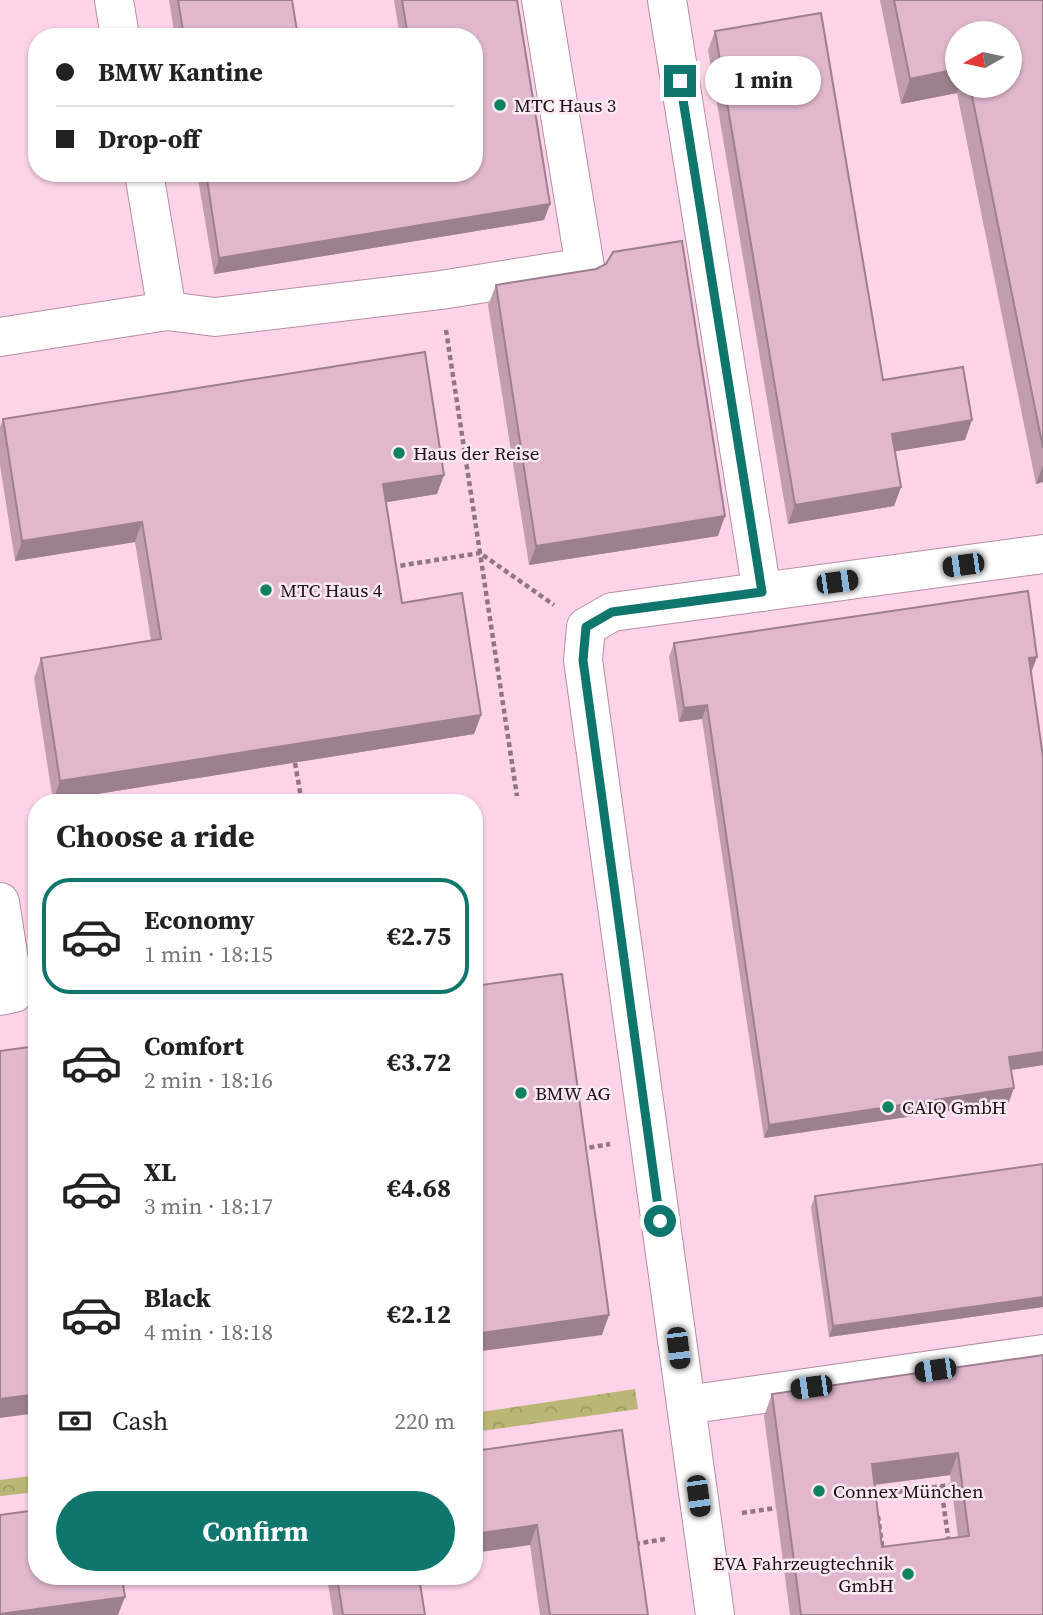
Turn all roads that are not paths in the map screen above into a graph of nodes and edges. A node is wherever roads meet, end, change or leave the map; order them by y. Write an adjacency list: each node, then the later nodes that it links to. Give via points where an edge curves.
1 (114, 0): 4 (street)
2 (541, 0): 6 (street, via 585,267 215,317)
3 (667, 0): 9 (street)
4 (119, 28)
5 (146, 182): 6 (street)
6 (167, 311): 7 (street)
7 (0, 337)
8 (1043, 554): 9 (street)
9 (762, 592): 13 (street, via 612,612 586,627 583,660)
10 (0, 902): 11 (street, via 14,993)
11 (0, 996)
12 (1043, 1354): 13 (street)
13 (686, 1405): 14 (street)
14 (715, 1615)

